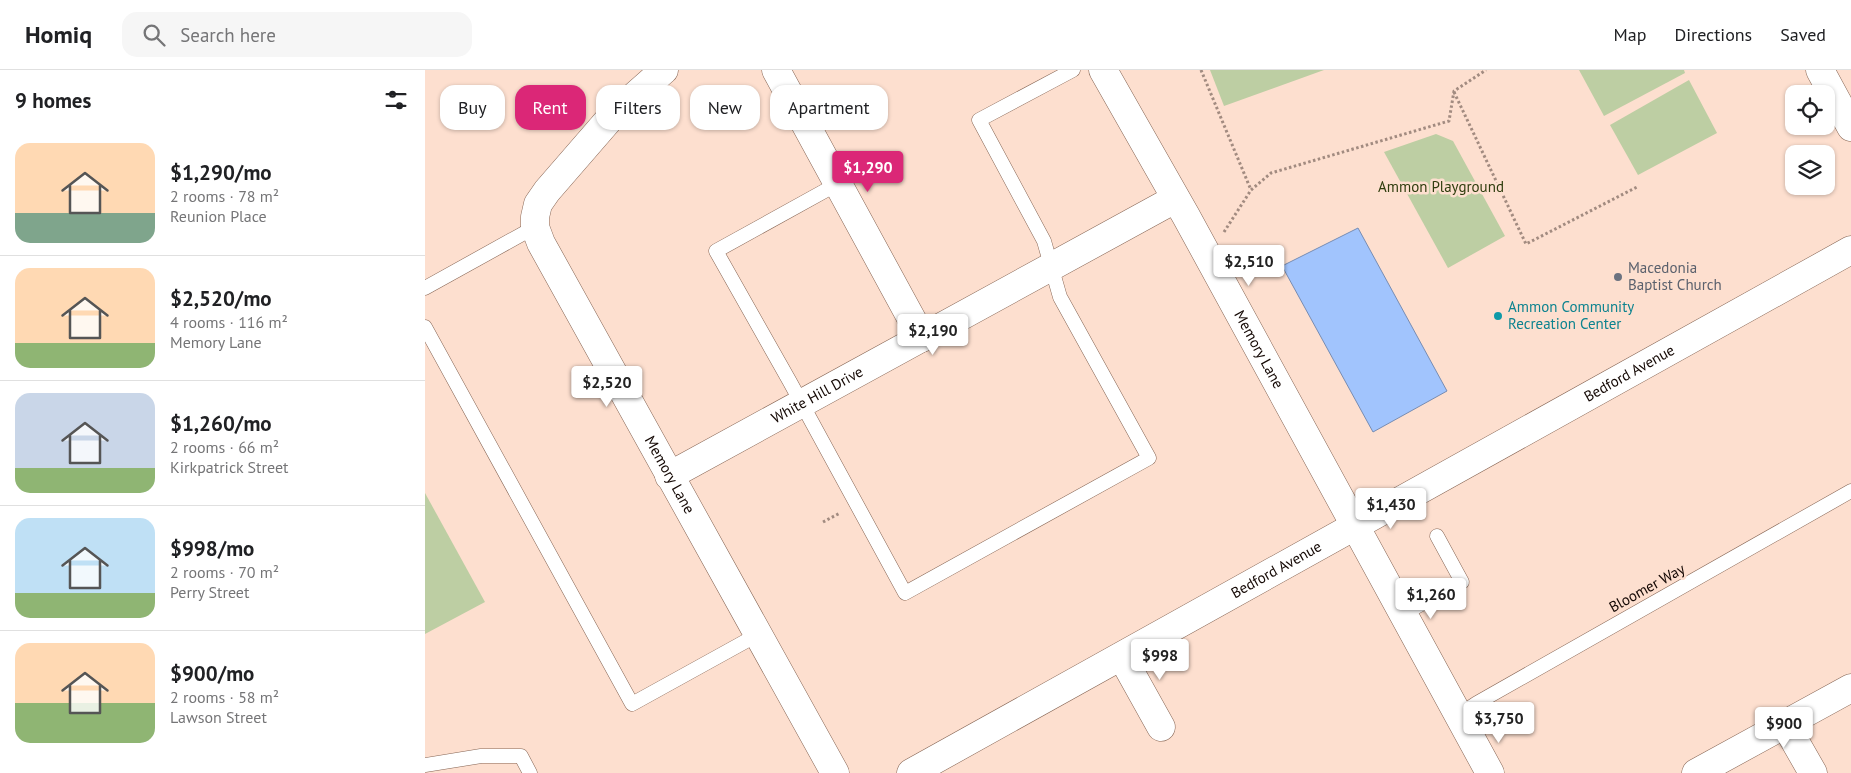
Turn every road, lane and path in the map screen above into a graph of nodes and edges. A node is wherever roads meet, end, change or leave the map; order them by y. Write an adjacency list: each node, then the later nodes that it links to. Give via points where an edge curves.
1 (664, 70): 14 (street, via 612,116 569,163 538,204)
2 (776, 70): 10 (street)
3 (1073, 70): 17 (lane, via 979,120 1044,241)
4 (1103, 70): 13 (street, Memory Lane)
5 (1201, 70): 12 (path)
6 (1486, 70): 8 (path)
7 (1820, 70): 9 (street)
8 (1454, 91): 11 (path, via 1526,244); 12 (path, via 1449,121 1271,173)
9 (1851, 127)
10 (839, 183): 20 (street); 21 (lane, via 716,251)
11 (1637, 187)
12 (1251, 190): 15 (path)
13 (1175, 199): 17 (street, White Hill Drive); 26 (street, Memory Lane)
14 (535, 227): 18 (lane); 22 (street, Memory Lane)
15 (1222, 235)
16 (1851, 250): 26 (street, Bedford Avenue)
17 (1051, 267): 20 (street, White Hill Drive); 21 (lane, via 1060,297 1149,458 905,593)
18 (425, 288)
19 (425, 327): 29 (lane, via 633,704)
20 (922, 338): 21 (street, White Hill Drive)
21 (801, 404): 22 (street, White Hill Drive)
22 (669, 476): 29 (street, Memory Lane)
23 (1851, 492): 32 (lane, Bloomer Way)
24 (843, 512): 25 (path)
25 (823, 522)
26 (1355, 526): 28 (street, Memory Lane); 30 (street, Bedford Avenue)
27 (1437, 536): 28 (lane, via 1462,582)
28 (1403, 614): 32 (street, Memory Lane)
29 (757, 635): 38 (street, Memory Lane)
30 (1122, 657): 34 (street); 39 (street, Bedford Avenue)
31 (1851, 688): 33 (street)
32 (1459, 715): 40 (street, Memory Lane)
33 (1785, 724): 41 (street); 42 (street)
34 (1161, 726)
35 (425, 765): 36 (lane)
36 (446, 767): 37 (lane, via 481,756 521,756)
37 (530, 773)
38 (835, 773)
39 (911, 773)
40 (1490, 773)
41 (1696, 773)
42 (1813, 773)

